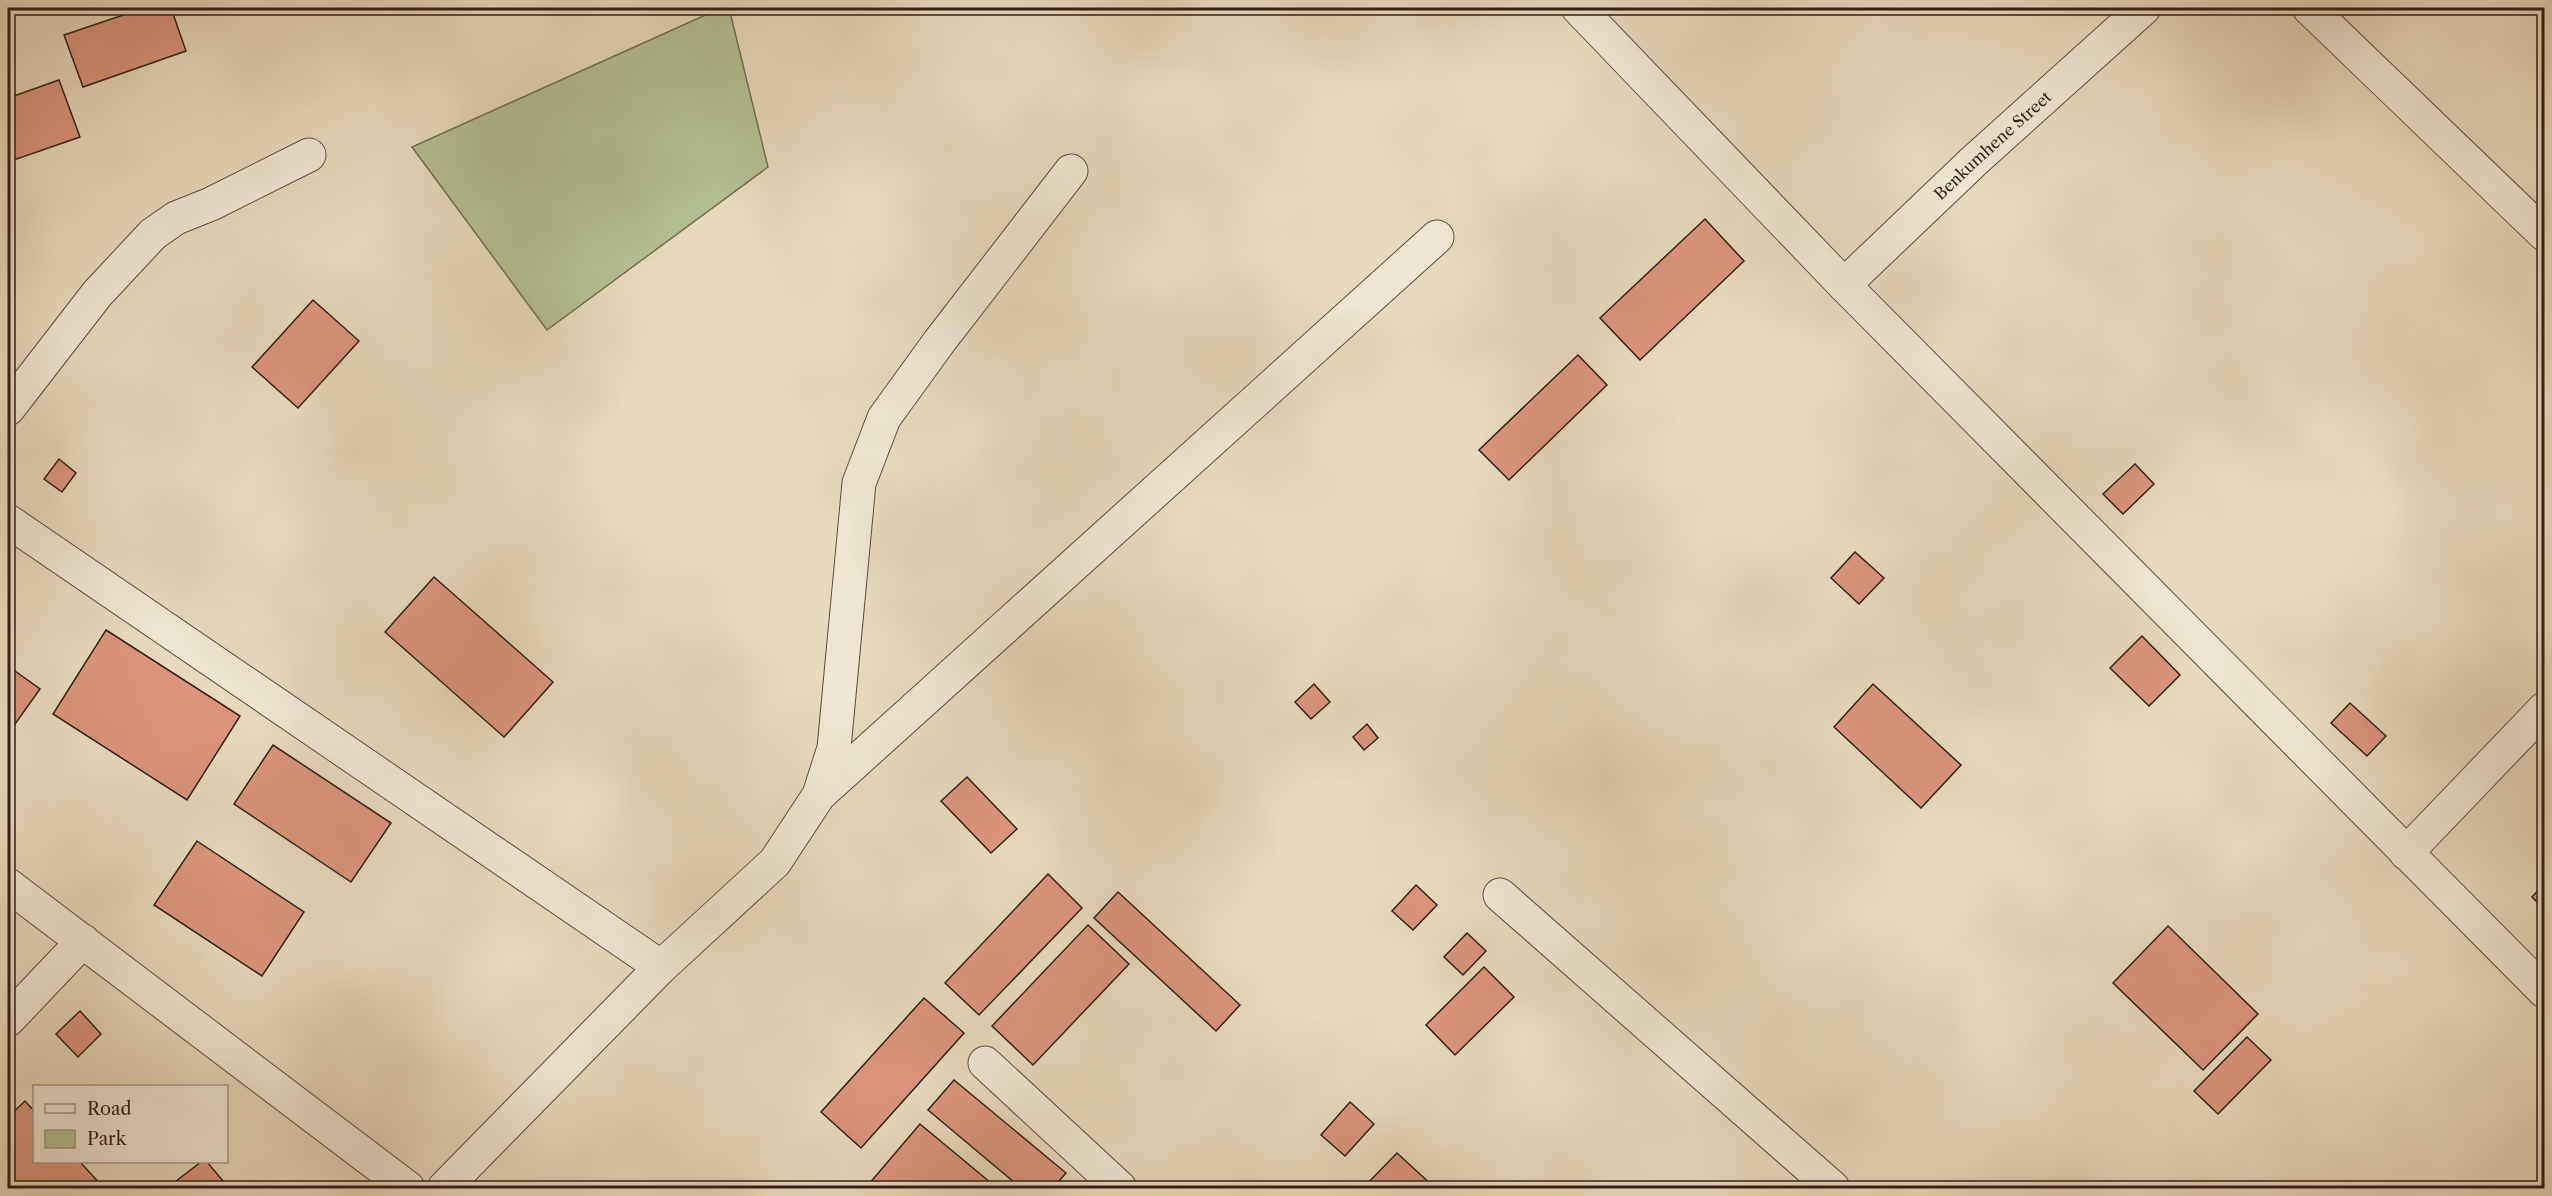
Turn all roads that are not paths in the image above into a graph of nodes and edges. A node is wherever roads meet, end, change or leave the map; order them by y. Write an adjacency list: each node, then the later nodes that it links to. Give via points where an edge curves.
1 (1578, 8): 8 (street)
2 (2144, 8): 8 (street, Benkumhene Street)
3 (2309, 8): 6 (street)
4 (309, 155): 9 (street, via 176,218 153,234 97,294)
5 (1071, 171): 12 (street, via 884,418 859,483 834,748)
6 (2544, 234)
7 (1437, 237): 12 (street)
8 (1844, 285): 13 (street)
9 (8, 408)
10 (8, 521): 17 (street)
11 (2544, 709): 13 (street)
12 (819, 795): 17 (street, via 775,862)
13 (2406, 853): 18 (street)
14 (8, 885): 16 (street)
15 (1500, 895): 24 (street)
16 (82, 941): 19 (street); 21 (street)
17 (661, 966): 22 (street)
18 (2544, 991)
19 (8, 1020)
20 (985, 1063): 23 (street)
21 (408, 1188)
22 (444, 1188)
23 (1120, 1188)
24 (1833, 1188)

